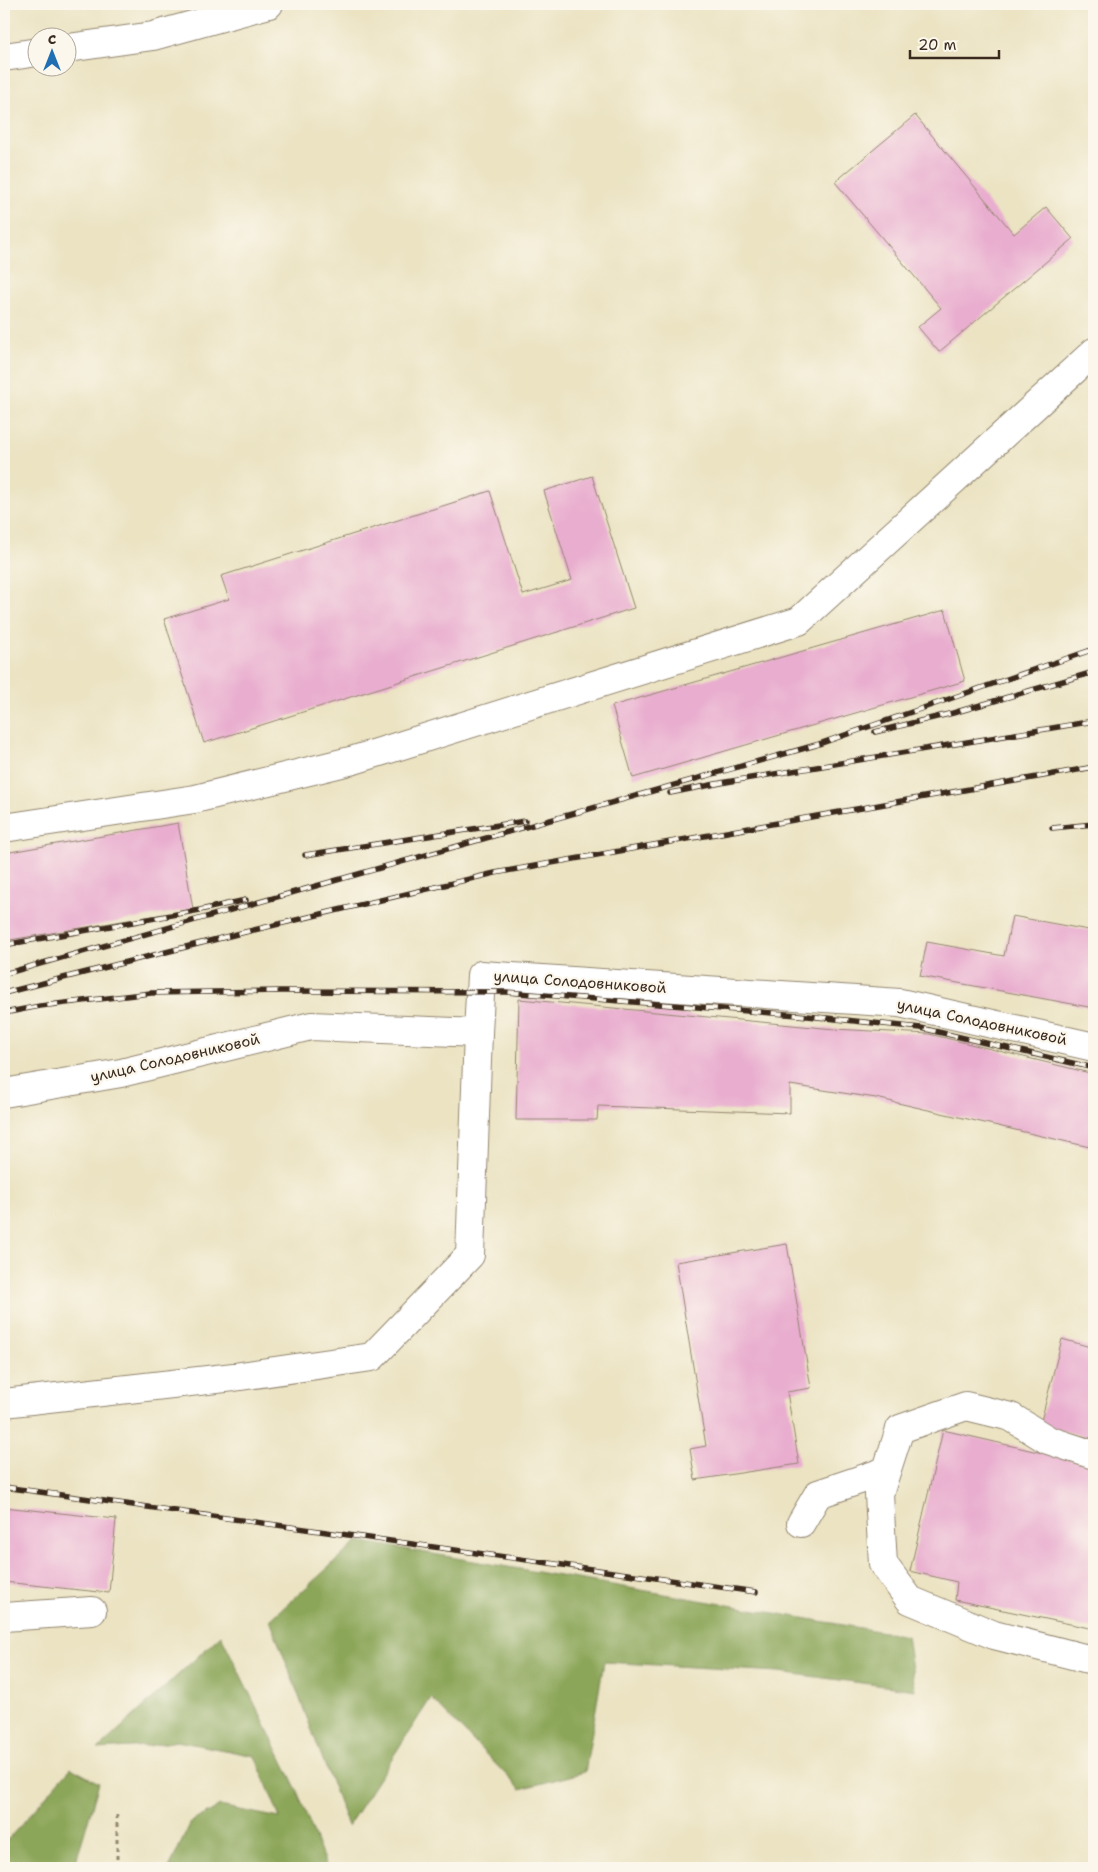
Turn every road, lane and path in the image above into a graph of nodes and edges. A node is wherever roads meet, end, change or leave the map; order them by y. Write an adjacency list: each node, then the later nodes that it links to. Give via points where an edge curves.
1 (269, 4): 2 (street, via 153,36)
2 (78, 47)
3 (28, 53): 4 (street)
4 (4, 57)
5 (1094, 352): 6 (street, via 799,621 354,760 195,799)
6 (4, 828)
7 (478, 1033): 8 (street, улица Солодовниковой, via 481,975 900,1003); 9 (street, улица Солодовниковой, via 311,1026 121,1074); 10 (street, via 470,1255 372,1357 234,1377)
8 (1094, 1047)
9 (4, 1093)
10 (4, 1403)
11 (1094, 1455): 12 (street, via 1048,1440 1011,1417 966,1406 900,1429)
12 (886, 1471): 13 (street, via 818,1494); 16 (street, via 879,1494 883,1564 910,1600 994,1635)
13 (801, 1523)
14 (92, 1611): 15 (street)
15 (4, 1617)
16 (1094, 1659)
17 (117, 1815): 18 (path)
18 (117, 1868)

